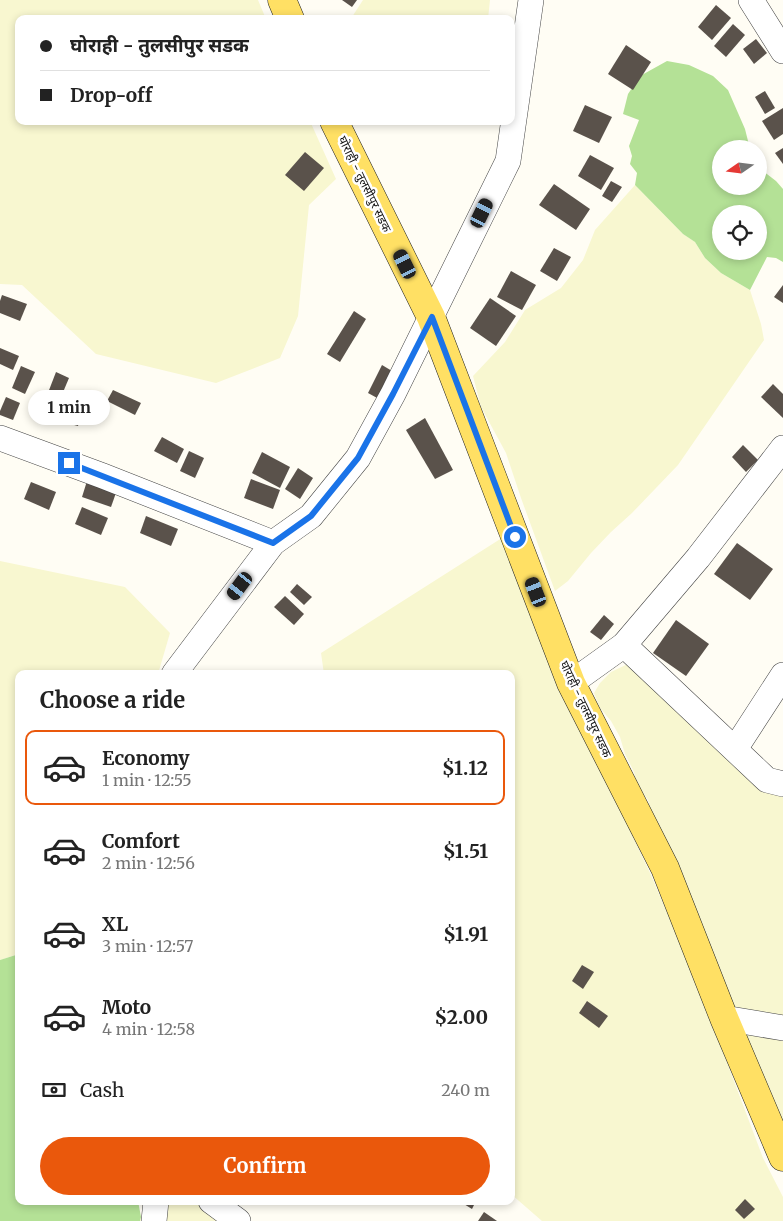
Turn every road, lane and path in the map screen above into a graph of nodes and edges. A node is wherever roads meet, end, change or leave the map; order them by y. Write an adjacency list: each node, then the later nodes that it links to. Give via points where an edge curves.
1 (282, 0): 4 (main road)
2 (531, 0): 6 (street)
3 (751, 0): 5 (street)
4 (288, 15)
5 (783, 51)
6 (515, 112)
7 (336, 125): 9 (main road, घोराही - तुलसीपुर सडक)
8 (513, 125): 9 (street, via 508,161)
9 (432, 317): 12 (street, via 358,458 311,516); 16 (main road, घोराही - तुलसीपुर सडक)
10 (0, 438): 12 (street)
11 (783, 448): 13 (street, via 698,558)
12 (273, 543): 14 (street)
13 (624, 645): 16 (street); 17 (street)
14 (177, 670)
15 (783, 675): 17 (street)
16 (571, 683): 19 (main road, घोराही - तुलसीपुर सडक, via 665,868)
17 (735, 749): 18 (street, via 767,780)
18 (783, 784)
19 (724, 1018): 20 (street); 21 (main road, घोराही - तुलसीपुर सडक)
20 (783, 1028)
21 (783, 1157)
22 (156, 1205): 24 (street)
23 (216, 1205): 25 (street)
24 (154, 1221)
25 (238, 1221)

